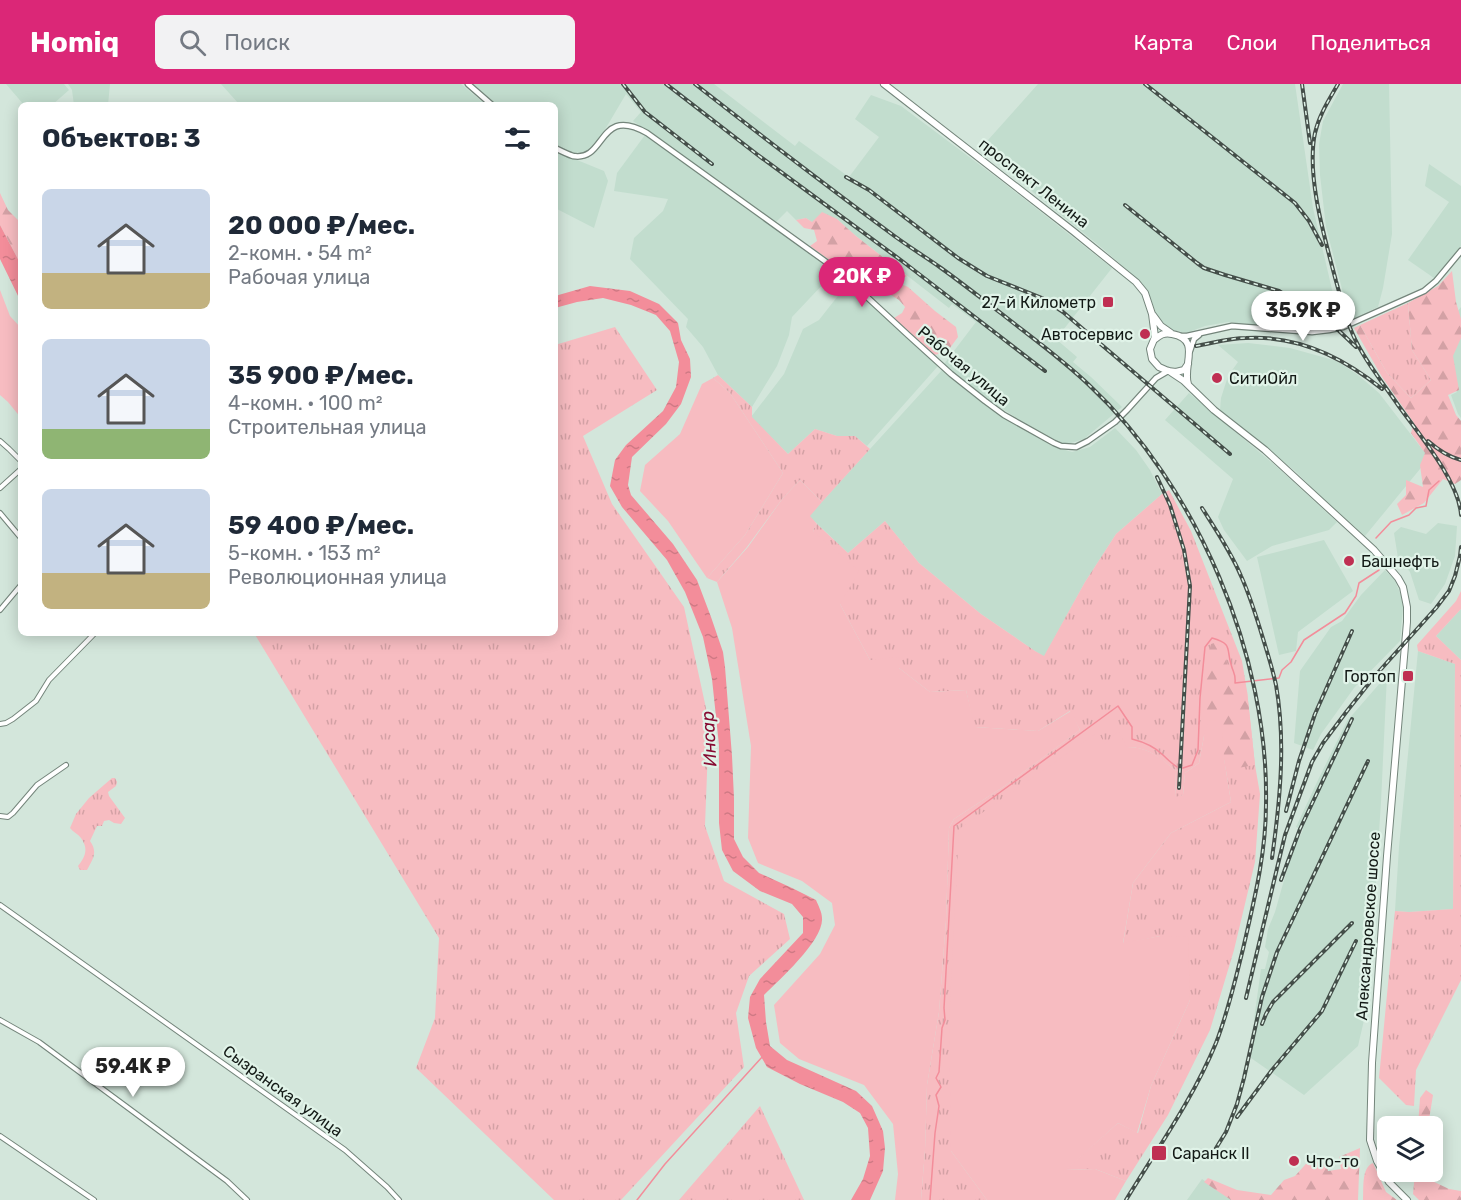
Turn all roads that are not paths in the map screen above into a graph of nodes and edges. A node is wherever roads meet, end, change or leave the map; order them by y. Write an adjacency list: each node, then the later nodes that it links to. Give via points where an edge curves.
1 (468, 84): 3 (street)
2 (884, 84): 6 (main road, проспект Ленина, via 1129,276 1145,293)
3 (489, 102)
4 (558, 149): 14 (street, Рабочая улица, via 574,156 584,155 619,125 631,125 647,133 829,264 985,401 1053,443 1076,447 1088,441 1127,410)
5 (1461, 251): 7 (street, via 1424,291 1343,327 1312,332 1232,326)
6 (1152, 314): 8 (main road, via 1161,326); 9 (main road)
7 (1201, 333): 8 (street); 10 (street, via 1194,339)
8 (1176, 335): 9 (main road, via 1162,334); 10 (main road, via 1186,341)
9 (1154, 341): 11 (main road, via 1150,349)
10 (1190, 352): 12 (main road)
11 (1154, 363): 13 (main road); 14 (street)
12 (1188, 364): 13 (main road, via 1185,370); 15 (main road)
13 (1169, 371): 14 (street); 15 (main road)
14 (1156, 378)
15 (1189, 385): 34 (main road, Александровское шоссе, via 1374,550 1398,578 1406,596 1372,1064 1370,1140 1389,1182)
16 (0, 441): 17 (street)
17 (18, 458)
18 (18, 472): 19 (street)
19 (0, 488)
20 (0, 513): 21 (street)
21 (18, 534)
22 (18, 589): 23 (street)
23 (0, 610)
24 (92, 636): 25 (street, via 49,680 36,701)
25 (0, 724)
26 (66, 765): 27 (street, via 37,785 8,817)
27 (0, 816)
28 (0, 904): 33 (street, Сызранская улица, via 345,1150)
29 (0, 1020): 32 (street, via 47,1048 227,1181)
30 (0, 1136): 31 (street)
31 (94, 1200)
32 (247, 1200)
33 (399, 1200)
34 (1407, 1200)

